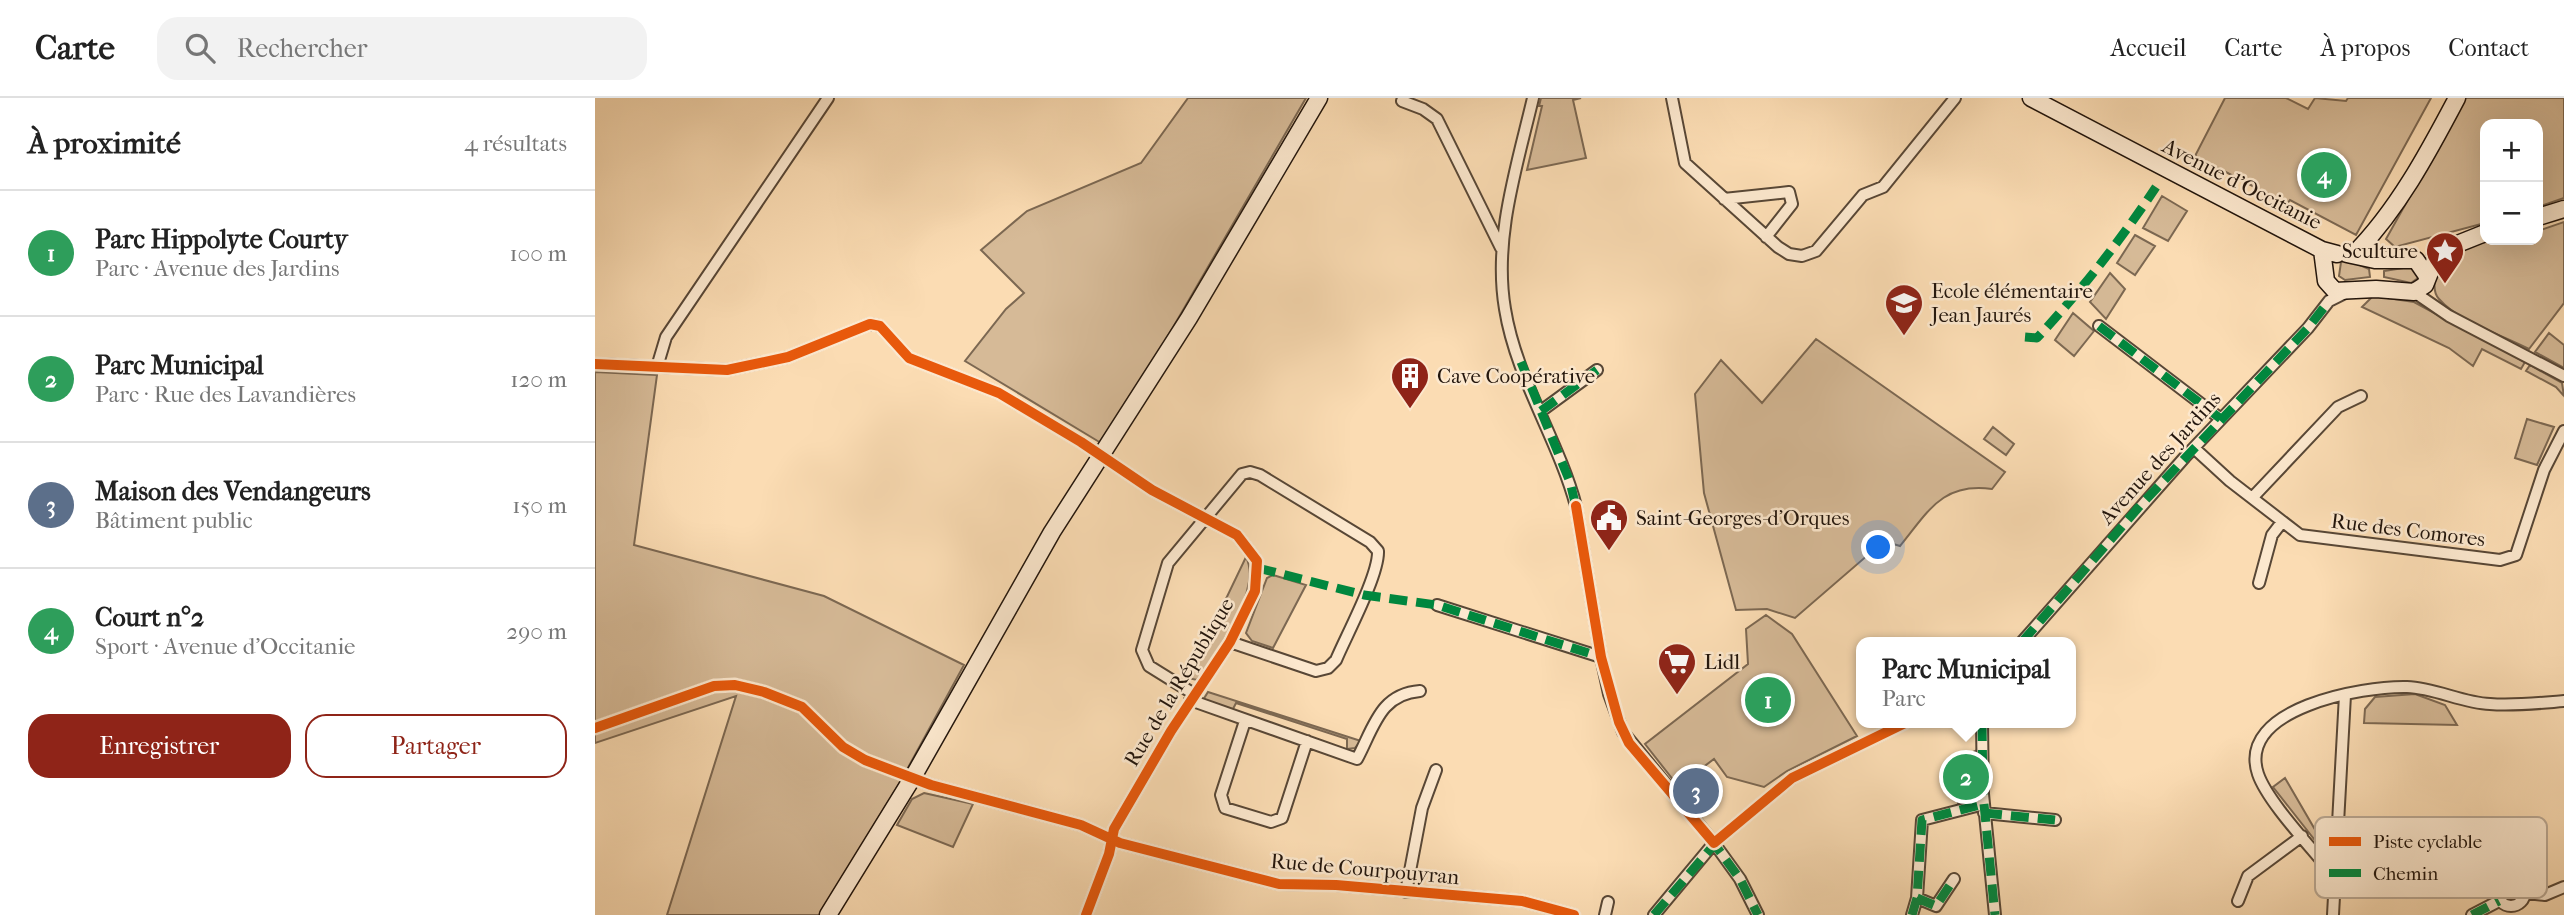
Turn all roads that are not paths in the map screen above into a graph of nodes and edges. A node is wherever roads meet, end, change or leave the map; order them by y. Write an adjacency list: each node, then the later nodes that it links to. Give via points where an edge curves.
1 (828, 98): 24 (street, via 666,337)
2 (1319, 98): 32 (street)
3 (1533, 98): 15 (street)
4 (1672, 98): 9 (street, via 1685,163)
5 (1955, 98): 14 (street, via 1883,187 1863,195 1816,251 1789,254)
6 (2031, 98): 17 (street, Avenue d'Occitanie)
7 (2457, 98): 12 (street, via 2411,180)
8 (1402, 101): 15 (street, via 1437,119)
9 (1724, 199): 14 (street); 14 (street, via 1789,192 1792,204)
10 (2564, 209): 11 (street)
11 (2543, 215)
12 (2375, 232): 17 (street); 18 (street)
13 (2480, 235): 16 (street)
14 (1766, 237)
15 (1501, 248): 28 (street, via 1507,318)
16 (2444, 249): 19 (street); 20 (street)
17 (2334, 256): 18 (street, Avenue d'Occitanie); 21 (street)
18 (2375, 260): 19 (street, Avenue d'Occitanie)
19 (2416, 260): 20 (street, via 2421,264)
20 (2422, 284): 21 (street); 26 (street, via 2442,311)
21 (2329, 294): 29 (street, Avenue des Jardins, via 2308,328)
22 (2099, 326): 29 (street)
23 (595, 364): 24 (street)
24 (657, 366): 32 (street, Rue de la République, via 699,370 744,367 807,350 870,324 880,327 909,358 999,393)
25 (1597, 370): 28 (street)
26 (2564, 376)
27 (2361, 396): 33 (street, via 2338,407)
28 (1541, 411): 40 (street, via 1576,506)
29 (2221, 419): 31 (street, Avenue des Jardins)
30 (2564, 431): 35 (street, Rue des Comores, via 2544,470 2516,555 2487,559 2311,538)
31 (2194, 448): 33 (street, Rue des Comores); 38 (street, Avenue des Jardins)
32 (1101, 458): 34 (street, Rue de la République); 51 (street, via 1052,532)
33 (2253, 497): 35 (street, Rue des Comores)
34 (1205, 517): 39 (street, Rue de la République, via 1237,536 1257,561 1255,591); 39 (street, via 1237,478 1250,472 1378,551 1336,660 1328,668 1316,671); 43 (street, via 1168,563 1142,650 1149,666)
35 (2282, 522): 36 (street, via 2272,535)
36 (2259, 583)
37 (1437, 606): 40 (street)
38 (2026, 637)
39 (1230, 642): 43 (street, Rue de la République)
40 (1601, 657): 57 (street, via 1609,694 1629,743)
41 (1420, 691): 49 (street, via 1401,692 1386,704 1357,758)
42 (2345, 695): 44 (street, via 2408,687 2484,704); 53 (street); 55 (street, via 2279,720 2260,739 2256,752 2264,787)
43 (1192, 697): 45 (street); 56 (street, Rue de la République)
44 (2564, 701)
45 (1245, 721): 49 (street); 49 (street, via 1221,795 1225,807 1271,822 1282,818)
46 (595, 728): 51 (street, Rue de Courpouyran, via 714,686 735,685 802,707 854,754)
47 (1895, 728): 57 (street, via 1792,778)
48 (1982, 728): 52 (street)
49 (1307, 741)
50 (1436, 770): 60 (street, via 1422,808)
51 (913, 777): 56 (street, Rue de Courpouyran, via 1055,817); 67 (street)
52 (1984, 809): 54 (street); 61 (street, via 1922,820); 74 (street)
53 (2341, 817)
54 (2055, 820)
55 (2302, 836): 58 (street); 65 (street, via 2248,876)
56 (1111, 838): 60 (street, Rue de Courpouyran, via 1279,884); 68 (street, Rue de la République)
57 (1714, 843): 71 (street); 72 (street, via 1740,878)
58 (2315, 852)
59 (1954, 879): 61 (street, via 1937,906)
60 (1406, 892): 69 (street, Rue de Courpouyran, via 1522,901)
61 (1917, 898): 73 (street)
62 (2499, 898): 66 (street)
63 (2524, 898): 66 (street, via 2515,906)
64 (1608, 901): 70 (street)
65 (2238, 901)
66 (2499, 901): 75 (street)
67 (828, 915)
68 (1086, 915)
69 (1574, 915)
70 (1605, 915)
71 (1654, 915)
72 (1758, 915)
73 (1912, 915)
74 (1995, 915)
75 (2472, 915)

